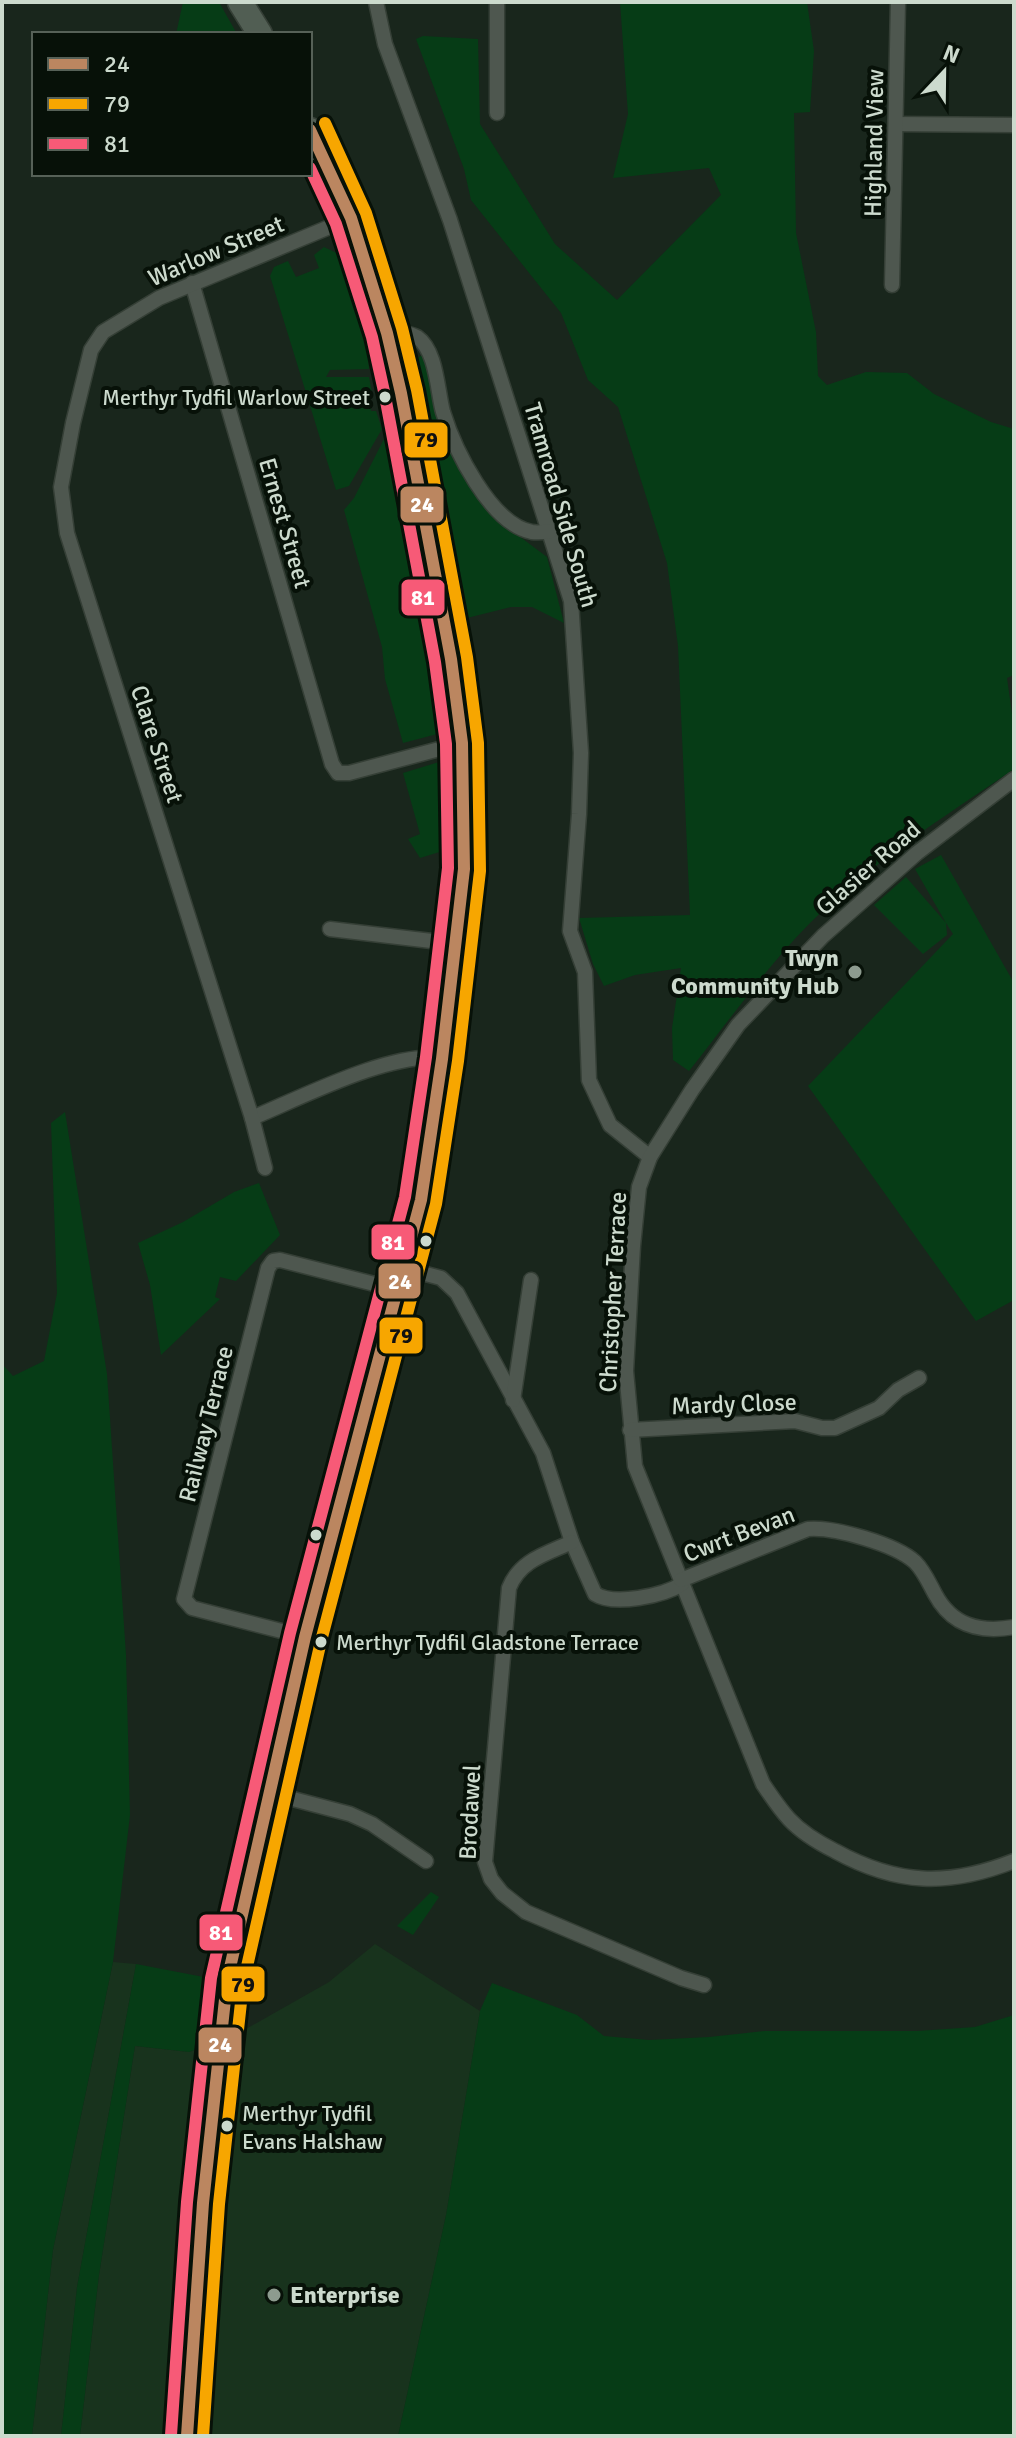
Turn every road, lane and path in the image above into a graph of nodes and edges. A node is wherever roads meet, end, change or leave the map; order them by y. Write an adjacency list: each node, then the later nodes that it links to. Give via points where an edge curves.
1 (240, 2): 5 (main road)
2 (376, 2): 15 (street, Tramroad Side South, via 385,44 450,220)
3 (497, 2): 6 (street)
4 (898, 2): 7 (street, Highland View)
5 (259, 32)
6 (497, 113)
7 (896, 124): 8 (street); 12 (street, Highland View)
8 (1014, 125)
9 (312, 134): 10 (main road)
10 (351, 218): 11 (street, Warlow Street); 14 (main road)
11 (192, 283): 13 (street, Warlow Street); 16 (street, Ernest Street, via 332,764 338,773 349,773)
12 (892, 285)
13 (103, 332): 21 (street, Clare Street, via 91,350 61,487 67,533)
14 (387, 333): 15 (street, via 417,337 429,351 459,454 488,497 513,523 531,532); 16 (main road, via 451,659)
15 (551, 531): 22 (street, Tramroad Side South, via 571,601 577,669 581,753 570,931 585,972 589,1080 610,1125)
16 (462, 743): 19 (main road, via 464,869)
17 (1014, 779): 22 (street, Glasier Road, via 917,853 813,947 738,1025)
18 (330, 929): 19 (street)
19 (457, 944): 20 (main road)
20 (442, 1059): 21 (street, via 408,1058 374,1068); 24 (main road, via 421,1200)
21 (252, 1118): 23 (street, Clare Street)
22 (650, 1157): 28 (street, Christopher Terrace, via 639,1187 633,1246 626,1371)
23 (265, 1168)
24 (401, 1279): 27 (street, via 441,1278 450,1284); 32 (main road); 32 (street, Railway Terrace, via 280,1260 268,1268 184,1599 192,1608)
25 (531, 1280): 27 (street)
26 (919, 1378): 28 (street, Mardy Close, via 879,1408 835,1428 795,1421)
27 (513, 1400): 29 (street, via 543,1453)
28 (630, 1430): 30 (street, Christopher Terrace, via 635,1466)
29 (572, 1542): 30 (street, Cwrt Bevan, via 590,1587 603,1599 619,1601 674,1589); 36 (street, Brodawel, via 526,1563 509,1588 485,1862 502,1893 526,1912)
30 (681, 1582): 31 (street, Cwrt Bevan, via 821,1528 855,1535 914,1561 956,1620 992,1631); 35 (street, Christopher Terrace, via 763,1784 790,1820 821,1844 895,1877 946,1879)
31 (1014, 1627)
32 (305, 1637): 33 (main road)
33 (270, 1793): 34 (street, via 350,1814); 37 (main road, via 220,2029)
34 (426, 1861)
35 (1014, 1861)
36 (704, 1985)
37 (187, 2436)

